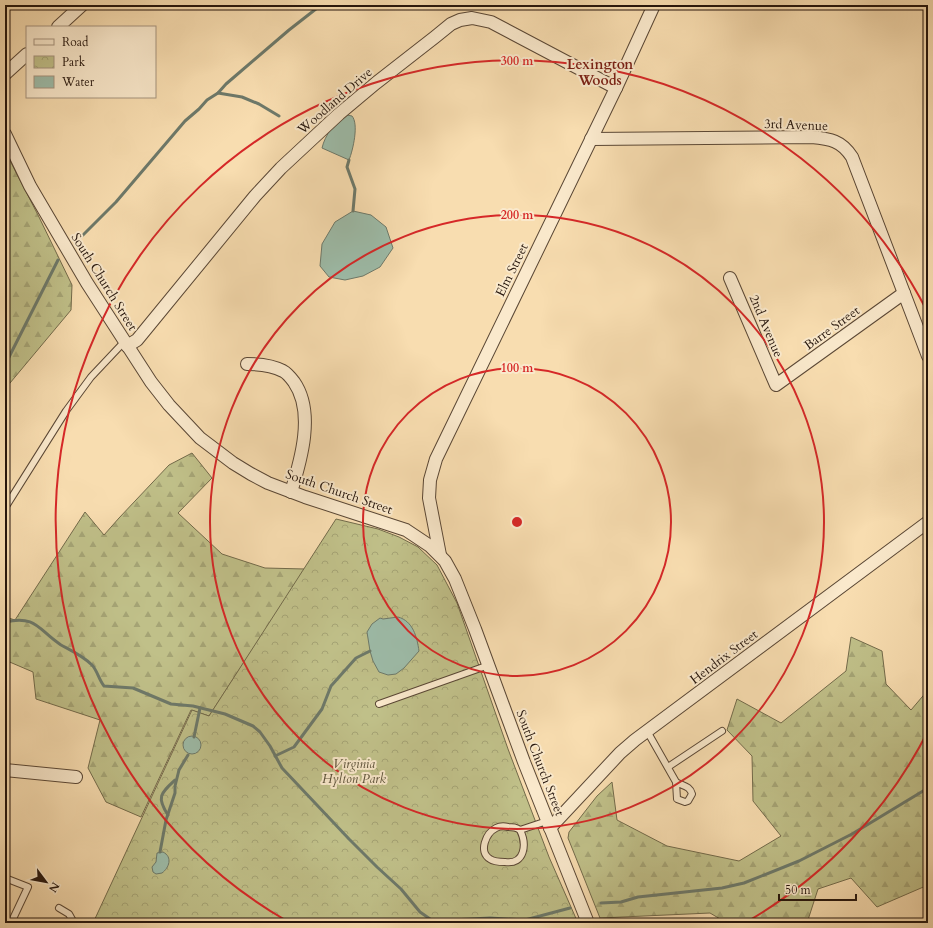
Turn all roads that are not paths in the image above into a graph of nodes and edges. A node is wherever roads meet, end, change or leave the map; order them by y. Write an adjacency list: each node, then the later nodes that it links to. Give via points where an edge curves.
1 (82, 5): 3 (street)
2 (654, 5): 6 (street, Elm Street)
3 (59, 26)
4 (26, 55): 5 (street)
5 (5, 74)
6 (616, 88): 8 (street, Elm Street); 11 (street, Woodland Drive, via 491,22 472,18 451,24 339,114 281,168 137,340)
7 (5, 134): 11 (street, South Church Street, via 30,186)
8 (592, 139): 10 (street, 3rd Avenue, via 810,137 840,143 852,157); 18 (street, Elm Street, via 436,459 430,480 429,498)
9 (730, 278): 14 (street, 2nd Avenue)
10 (904, 293): 12 (street, 3rd Avenue); 14 (street, Barre Street)
11 (126, 344): 15 (street, South Church Street, via 169,406 200,438 251,474); 16 (lane, via 92,377 66,411)
12 (928, 356)
13 (247, 364): 15 (street, via 266,365 285,372 301,395 304,434 299,466)
14 (776, 385)
15 (291, 492): 18 (street, South Church Street, via 406,530)
16 (5, 508)
17 (928, 522): 21 (street, Hendrix Street)
18 (440, 555): 19 (street, South Church Street, via 450,569)
19 (489, 665): 20 (lane); 27 (street, South Church Street)
20 (379, 704)
21 (647, 731): 23 (lane); 27 (street, Hendrix Street, via 620,753)
22 (722, 731): 23 (lane)
23 (668, 768): 26 (lane)
24 (5, 770): 25 (street)
25 (76, 777)
26 (676, 782)
27 (549, 824): 28 (lane); 33 (street, South Church Street)
28 (520, 830): 28 (lane, via 505,826 492,831 487,836 484,848 488,858 510,863 519,860 523,851)
29 (5, 878): 31 (lane, via 28,887)
30 (59, 908): 32 (lane, via 69,914)
31 (11, 923)
32 (74, 923)
33 (588, 923)

